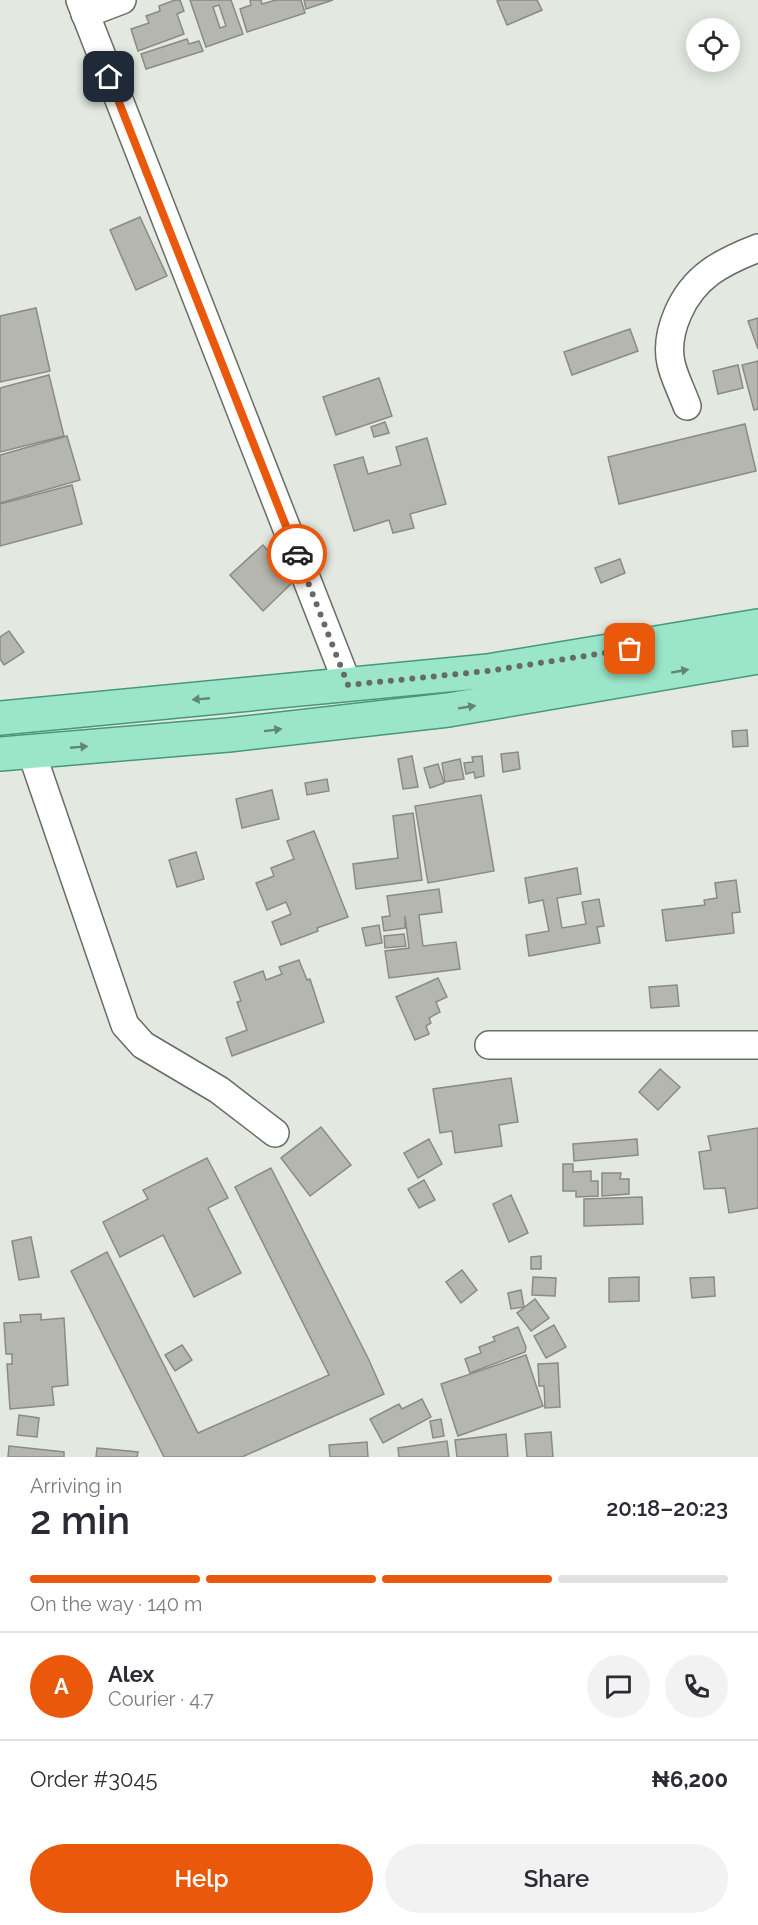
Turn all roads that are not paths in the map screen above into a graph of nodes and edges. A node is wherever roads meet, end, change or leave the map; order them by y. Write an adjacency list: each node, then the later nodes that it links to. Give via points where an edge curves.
1 (122, 0): 2 (street)
2 (82, 7): 7 (street)
3 (758, 248): 4 (street, via 726,260 702,276 686,295 670,332 670,362)
4 (687, 406)
5 (758, 626): 7 (main road, via 488,671)
6 (758, 657): 9 (main road, one-way to 6, via 228,735 448,710)
7 (348, 685): 8 (main road, one-way to 8)
8 (0, 718)
9 (15, 752): 12 (street, via 125,1025 143,1045 219,1090)
10 (489, 1045): 11 (street)
11 (758, 1045)
12 (275, 1133)

